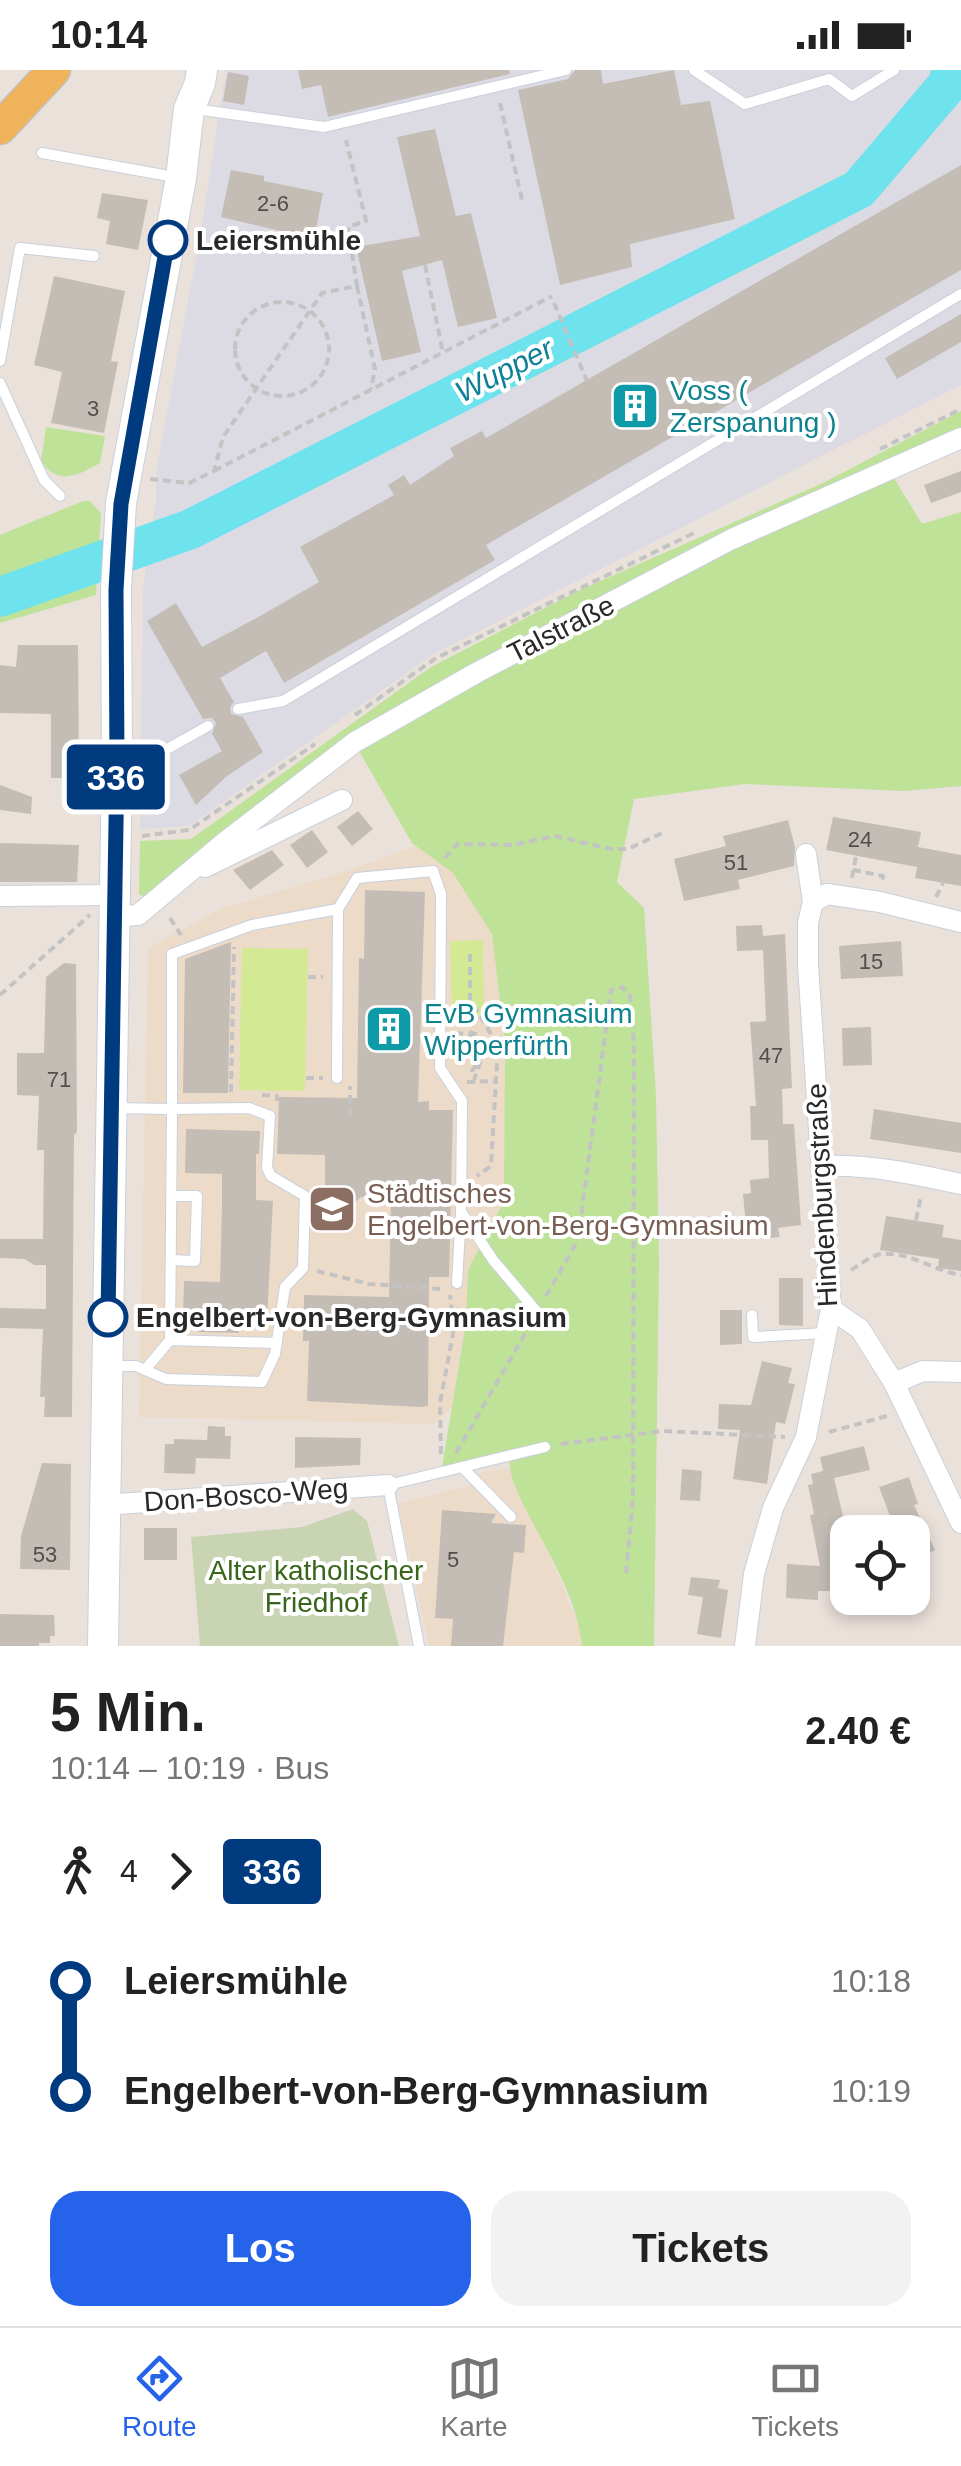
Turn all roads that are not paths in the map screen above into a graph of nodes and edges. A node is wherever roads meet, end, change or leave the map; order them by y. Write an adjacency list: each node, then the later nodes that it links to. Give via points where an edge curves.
1 (54, 70): 8 (main road)
2 (182, 70): 7 (main road)
3 (202, 70): 7 (main road)
4 (566, 70): 7 (lane, via 324,127)
5 (694, 70): 6 (lane, via 744,104 829,79 852,96)
6 (894, 70)
7 (189, 109): 10 (main road)
8 (0, 128)
9 (42, 153): 10 (lane)
10 (181, 178): 19 (main road, via 123,491)
11 (94, 256): 13 (lane, via 20,248)
12 (961, 294): 17 (lane, via 283,701)
13 (0, 360)
14 (0, 382): 16 (lane, via 44,480)
15 (961, 438): 22 (street, Talstraße, via 732,539 476,673 355,742)
16 (60, 496)
17 (238, 709)
18 (208, 726): 19 (lane, via 144,762)
19 (117, 762): 25 (main road)
20 (342, 800): 22 (street, Talstraße)
21 (806, 854): 24 (street, Hindenburgstraße)
22 (192, 871): 25 (street, Talstraße, via 138,915)
23 (0, 896): 25 (street)
24 (813, 902): 27 (street, via 827,894); 31 (street, Hindenburgstraße, via 808,966)
25 (113, 906): 29 (main road)
26 (338, 909): 28 (lane); 30 (lane, via 252,925 172,954); 34 (lane, via 357,878 433,871 440,894 440,1068 462,1101)
27 (961, 922)
28 (337, 1078)
29 (112, 1108): 30 (lane); 43 (main road)
30 (172, 1109): 33 (lane); 42 (lane, via 249,1108 270,1116 271,1176 304,1196 303,1268 285,1287)
31 (822, 1166): 32 (street); 37 (street, Hindenburgstraße)
32 (961, 1184)
33 (172, 1196): 35 (lane); 35 (lane, via 197,1196 195,1261)
34 (461, 1212): 36 (lane); 38 (lane)
35 (171, 1260): 41 (lane)
36 (457, 1286)
37 (831, 1309): 40 (street, Hindenburgstraße); 46 (street, via 860,1329)
38 (537, 1312)
39 (752, 1316): 40 (lane, via 753,1337)
40 (826, 1333): 55 (street, Hindenburgstraße, via 806,1437 773,1508 754,1574)
41 (170, 1340): 42 (lane); 44 (lane)
42 (276, 1343): 44 (lane, via 262,1382 166,1379)
43 (107, 1366): 44 (lane); 50 (main road)
44 (146, 1370)
45 (961, 1372): 46 (street, via 923,1371)
46 (894, 1383): 52 (street)
47 (544, 1447): 48 (lane, Don-Bosco-Weg)
48 (458, 1470): 49 (lane, Don-Bosco-Weg); 51 (lane)
49 (388, 1485): 50 (street, Don-Bosco-Weg); 54 (lane, Don-Bosco-Weg)
50 (104, 1505): 53 (main road)
51 (511, 1517)
52 (961, 1522)
53 (103, 1646)
54 (419, 1646)
55 (745, 1646)

